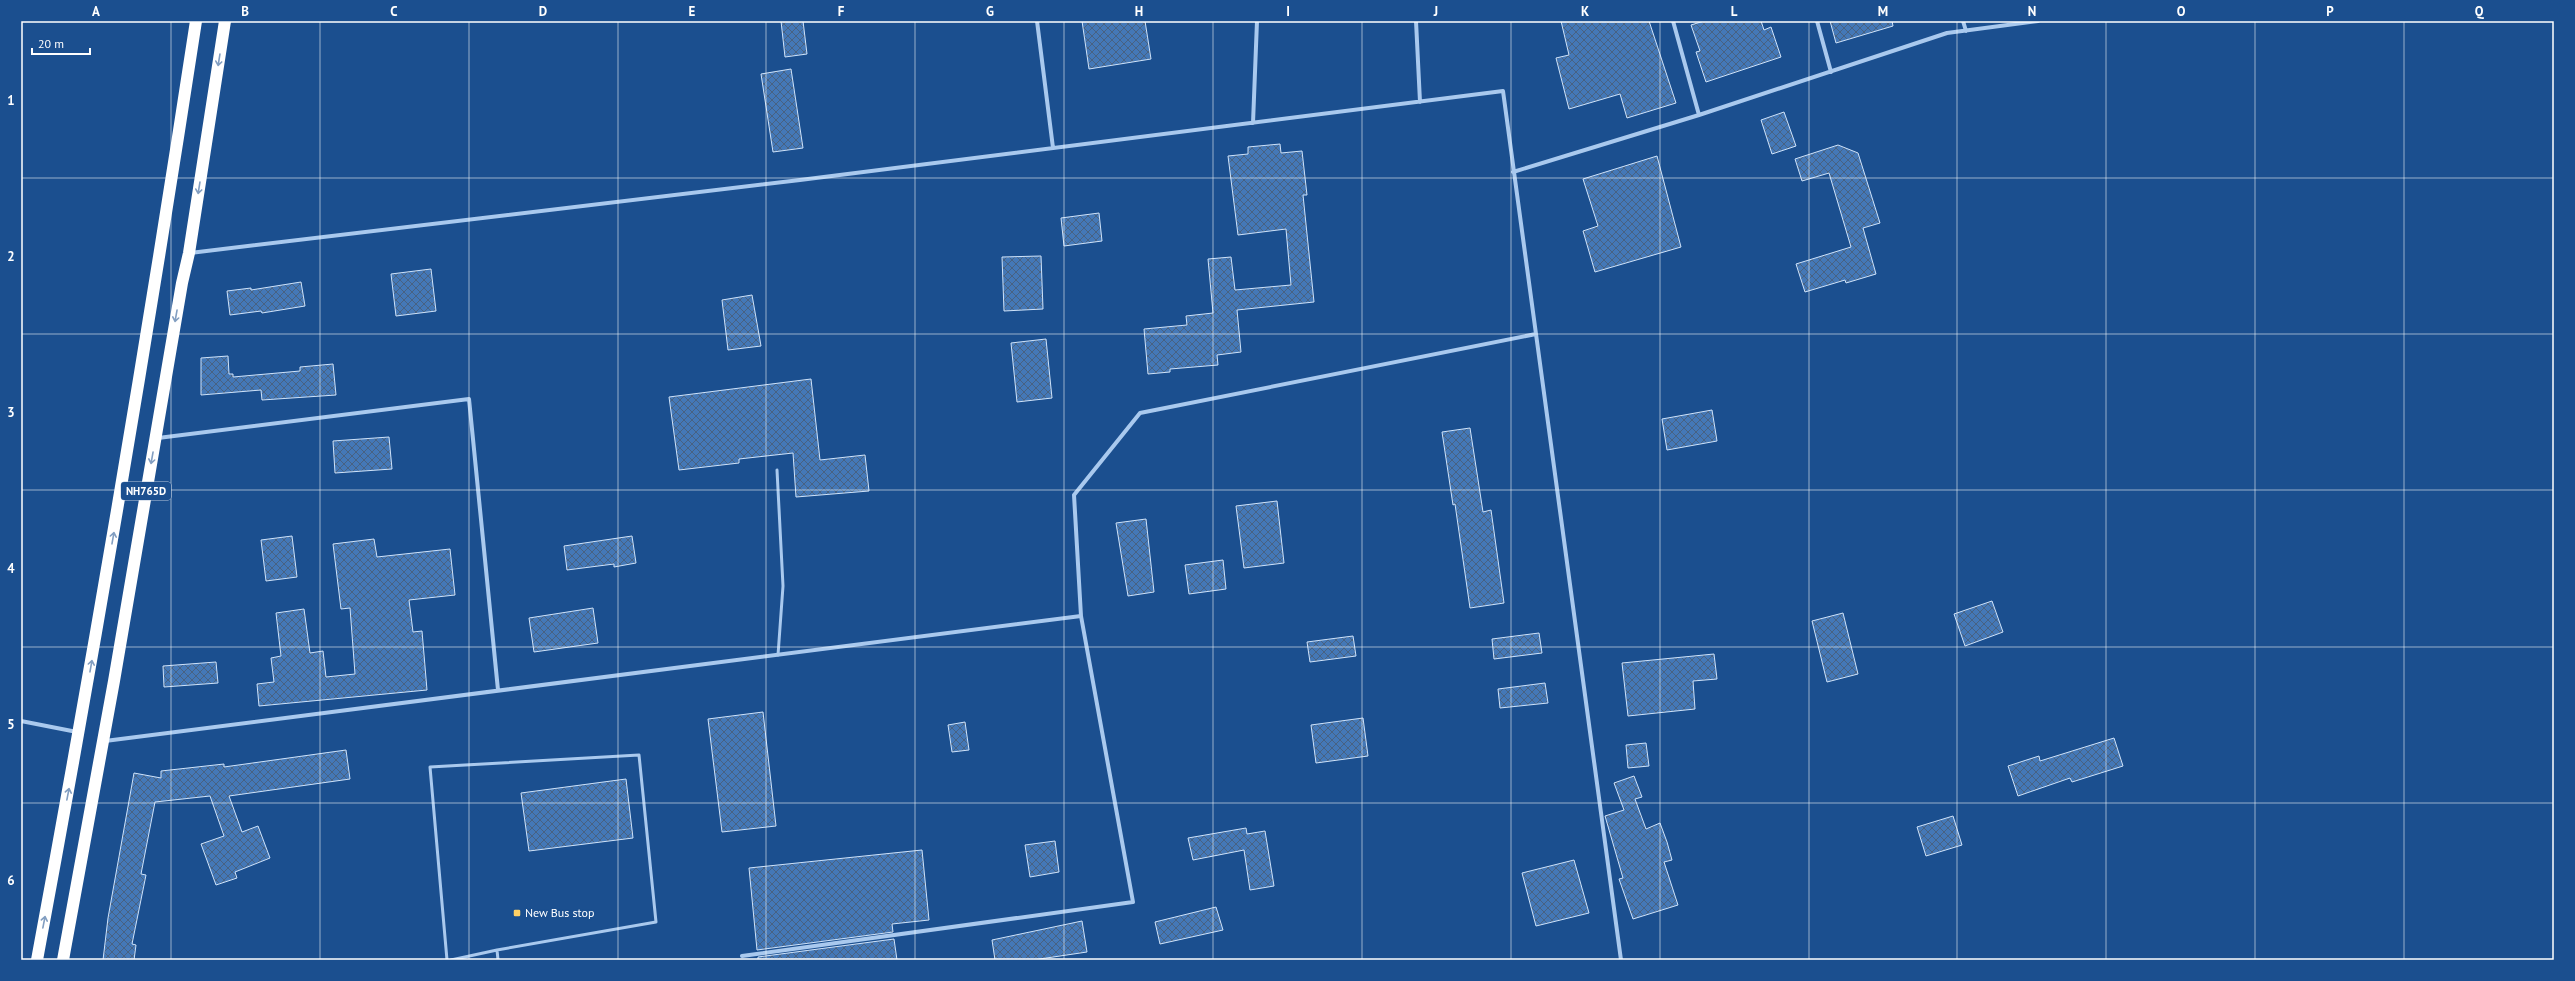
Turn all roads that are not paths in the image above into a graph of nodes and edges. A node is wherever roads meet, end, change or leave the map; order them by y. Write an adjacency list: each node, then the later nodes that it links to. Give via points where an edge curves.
1 (196, 21): 25 (highway, NH765D, one-way to 1, via 158,275)
2 (224, 21): 17 (highway, NH765D, one-way to 17)
3 (1037, 21): 15 (street)
4 (1257, 21): 14 (street)
5 (1416, 21): 12 (street)
6 (1673, 21): 13 (street)
7 (1817, 21): 11 (street)
8 (1963, 21): 10 (street)
9 (2038, 21): 10 (street)
10 (1966, 31): 11 (street, via 1947,33)
11 (1831, 72): 13 (street)
12 (1420, 102): 14 (street); 16 (street, via 1503,91)
13 (1699, 115): 16 (street)
14 (1254, 123): 15 (street)
15 (1053, 148): 17 (street)
16 (1514, 172): 18 (street)
17 (189, 253): 19 (highway, NH765D, one-way to 19)
18 (1536, 334): 21 (street, via 1140,413 1074,495); 34 (street)
19 (155, 438): 23 (street, via 469,398); 26 (highway, NH765D, one-way to 26)
20 (777, 470): 22 (lane, via 783,586)
21 (1081, 616): 22 (street); 28 (street, via 1133,902)
22 (778, 655): 23 (street)
23 (498, 690): 26 (street)
24 (21, 721): 25 (street)
25 (79, 733): 29 (highway, NH765D, one-way to 25)
26 (103, 741): 30 (highway, NH765D)
27 (497, 950): 31 (lane, via 656,922 639,755 430,767); 32 (lane); 33 (lane)
28 (742, 956)
29 (37, 960)
30 (63, 960)
31 (447, 960)
32 (451, 960)
33 (498, 960)
34 (1621, 960)

